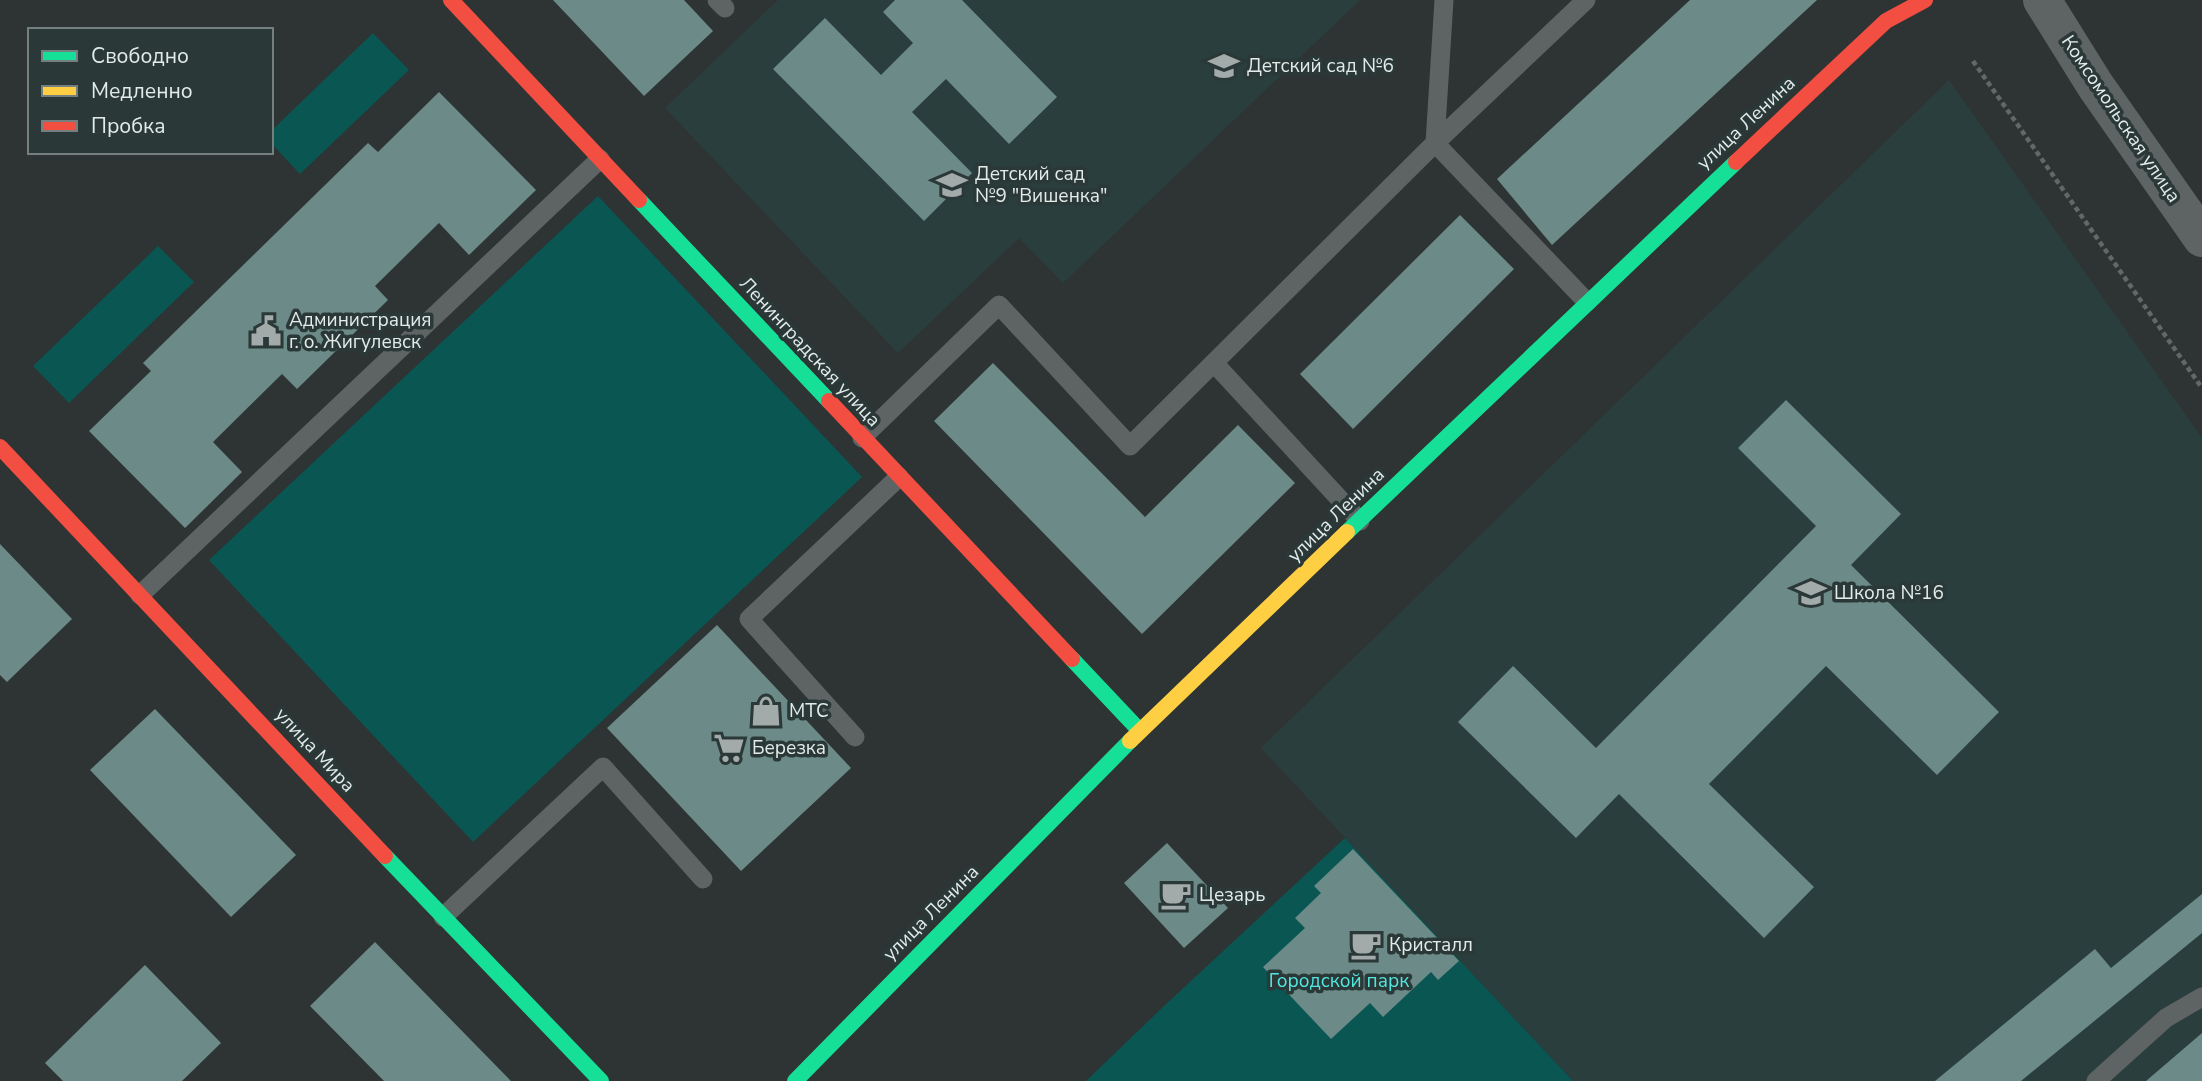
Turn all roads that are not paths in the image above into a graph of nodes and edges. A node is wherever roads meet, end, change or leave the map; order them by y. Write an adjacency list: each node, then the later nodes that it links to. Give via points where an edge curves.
1 (451, 0): 7 (street, Ленинградская улица)
2 (1444, 0): 6 (lane)
3 (1586, 0): 6 (lane)
4 (1924, 0): 9 (street, улица Ленина, via 1885,21)
5 (2042, 0): 8 (street, Комсомольская улица)
6 (1435, 143): 9 (lane); 10 (lane)
7 (600, 159): 11 (street, Ленинградская улица); 15 (lane)
8 (2202, 238)
9 (1587, 302): 14 (street, улица Ленина)
10 (1215, 364): 11 (lane, via 1130,446 999,305); 14 (lane)
11 (862, 438): 13 (street, Ленинградская улица)
12 (0, 447): 15 (street, улица Мира)
13 (899, 477): 16 (street, Ленинградская улица); 17 (lane, via 749,619)
14 (1360, 521): 16 (street, улица Ленина)
15 (140, 595): 19 (street, улица Мира)
16 (1140, 731): 22 (street, улица Ленина)
17 (855, 737)
18 (703, 879): 19 (lane, via 603,767)
19 (443, 917): 21 (street, улица Мира)
20 (2202, 997): 23 (lane, via 2166,1018)
21 (601, 1081)
22 (794, 1081)
23 (2096, 1081)

